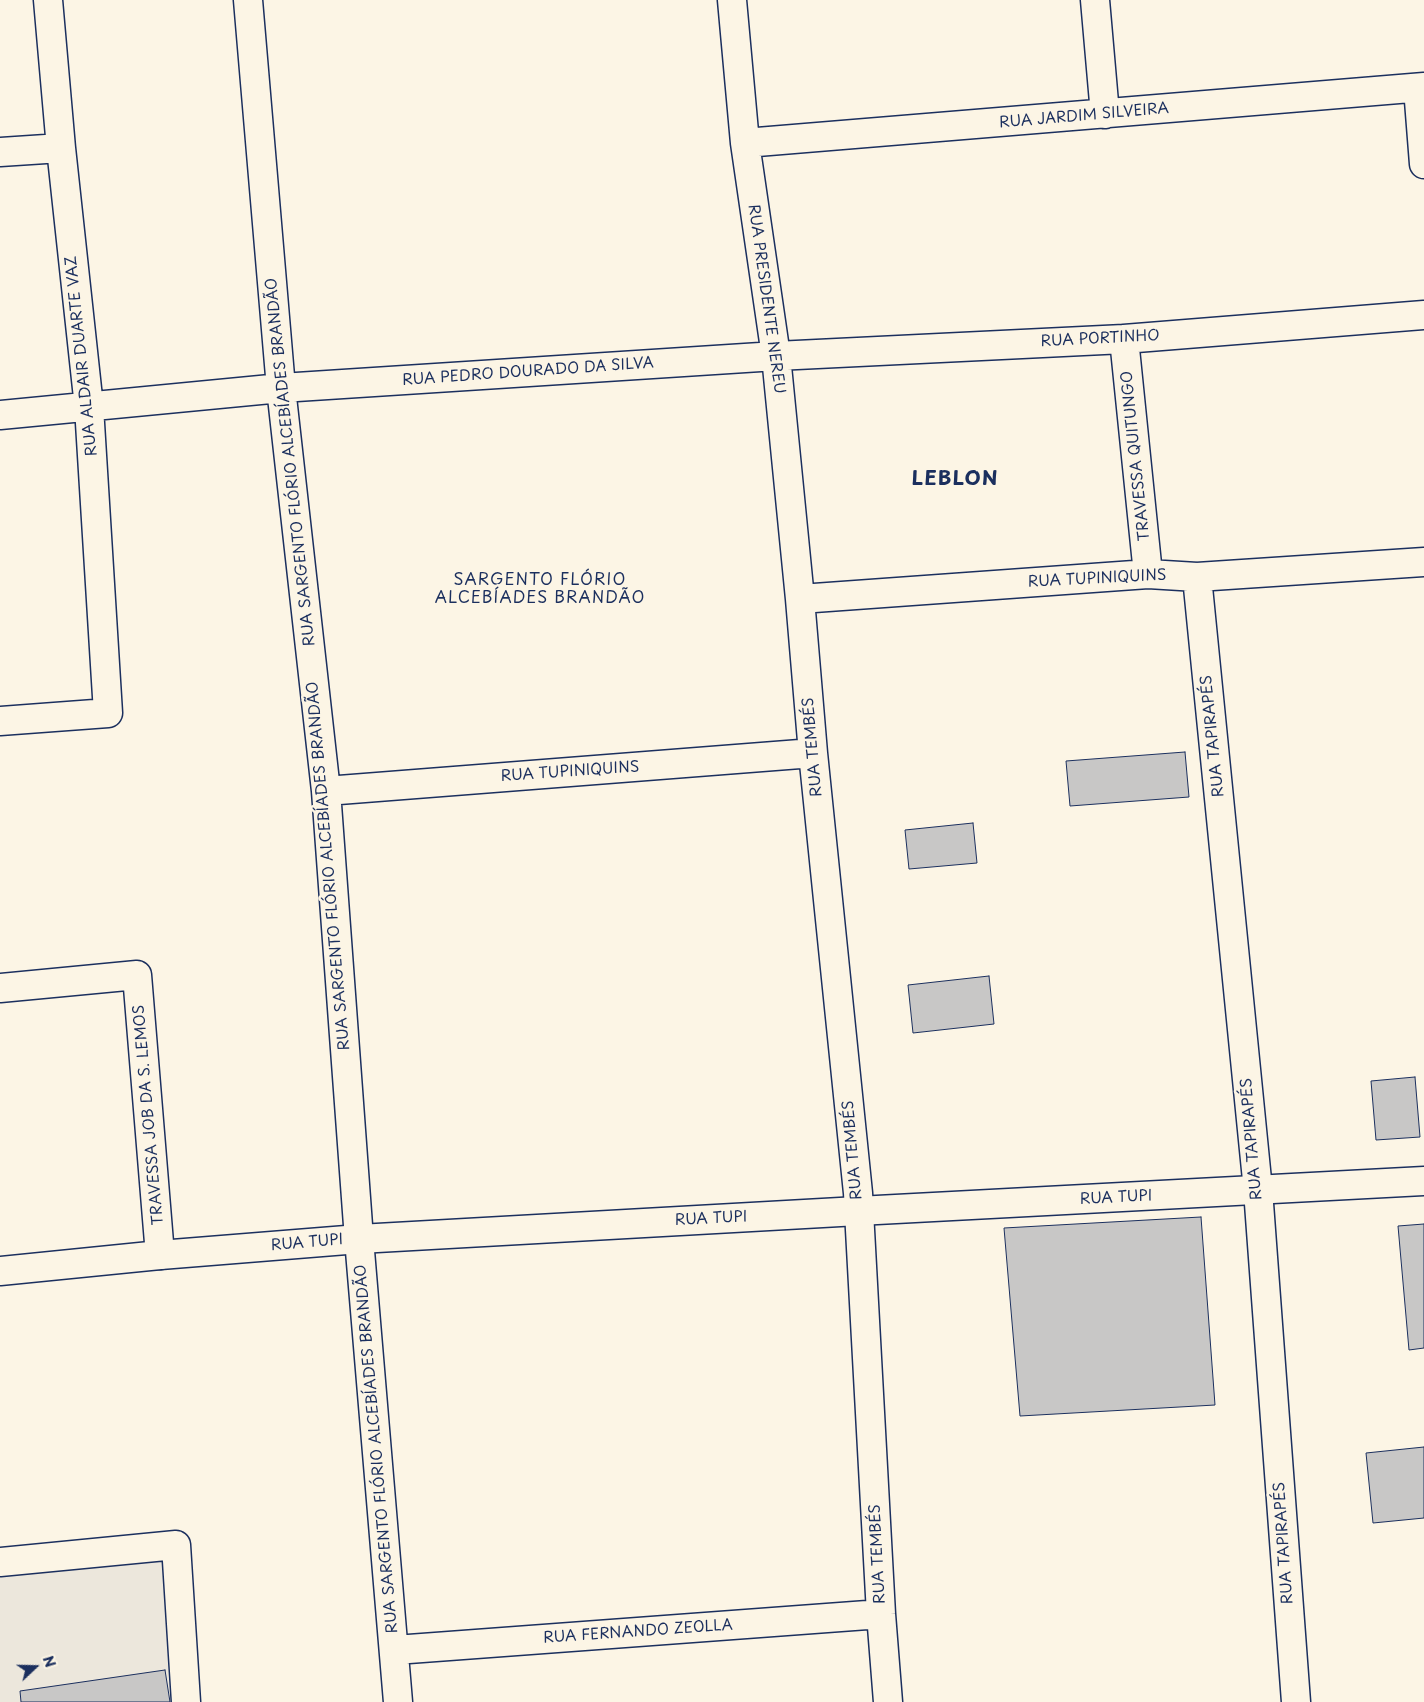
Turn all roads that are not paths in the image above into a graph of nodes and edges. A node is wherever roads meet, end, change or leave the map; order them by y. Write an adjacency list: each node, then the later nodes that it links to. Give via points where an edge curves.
1 (48, 0): 8 (street, RUA ALDAIR DUARTE VAZ)
2 (248, 0): 14 (street, RUA SARGENTO FLÓRIO ALCEBÍADES BRANDÃO)
3 (732, 0): 7 (street, RUA PRESIDENTE NEREU)
4 (1096, 0): 6 (street)
5 (1421, 88): 6 (street, RUA JARDIM SILVEIRA); 10 (street)
6 (1105, 114): 7 (street, RUA JARDIM SILVEIRA)
7 (744, 144): 13 (street, RUA PRESIDENTE NEREU)
8 (61, 148): 9 (street); 15 (street, RUA ALDAIR DUARTE VAZ)
9 (0, 152)
10 (1424, 164)
11 (1424, 314): 12 (street, RUA PORTINHO)
12 (1124, 339): 13 (street, RUA PORTINHO); 18 (street, TRAVESSA QUITUNGO)
13 (776, 356): 14 (street, RUA PEDRO DOURADO DA SILVA); 20 (street, RUA PRESIDENTE NEREU)
14 (281, 388): 15 (street, RUA PEDRO DOURADO DA SILVA); 23 (street, RUA SARGENTO FLÓRIO ALCEBÍADES BRANDÃO)
15 (89, 407): 16 (street, RUA PEDRO DOURADO DA SILVA); 21 (street, RUA ALDAIR DUARTE VAZ, via 108,713)
16 (0, 416)
17 (1424, 562): 19 (street, RUA TUPINIQUINS)
18 (1148, 574): 19 (street, RUA TUPINIQUINS); 20 (street, RUA TUPINIQUINS)
19 (1197, 576): 26 (street, RUA TAPIRAPÉS)
20 (800, 599): 22 (street, RUA TEMBÉS)
21 (0, 722)
22 (813, 753): 23 (street, RUA TUPINIQUINS); 27 (street, RUA TEMBÉS)
23 (326, 791): 28 (street, RUA SARGENTO FLÓRIO ALCEBÍADES BRANDÃO)
24 (0, 988): 29 (street, TRAVESSA JOB DA S. LEMOS, via 137,975)
25 (1424, 1181): 26 (street, RUA TUPI)
26 (1258, 1190): 27 (street, RUA TUPI); 37 (street, RUA TAPIRAPÉS)
27 (858, 1211): 28 (street, RUA TUPI); 32 (street, RUA TEMBÉS)
28 (359, 1239): 29 (street, RUA TUPI); 33 (street, RUA SARGENTO FLÓRIO ALCEBÍADES BRANDÃO)
29 (160, 1255): 30 (street, RUA TUPI)
30 (0, 1271)
31 (0, 1562): 34 (street, via 176,1545)
32 (881, 1614): 33 (street, RUA FERNANDO ZEOLLA); 36 (street, RUA TEMBÉS)
33 (395, 1650): 35 (street, RUA SARGENTO FLÓRIO ALCEBÍADES BRANDÃO)
34 (186, 1702)
35 (398, 1702)
36 (888, 1702)
37 (1296, 1702)

